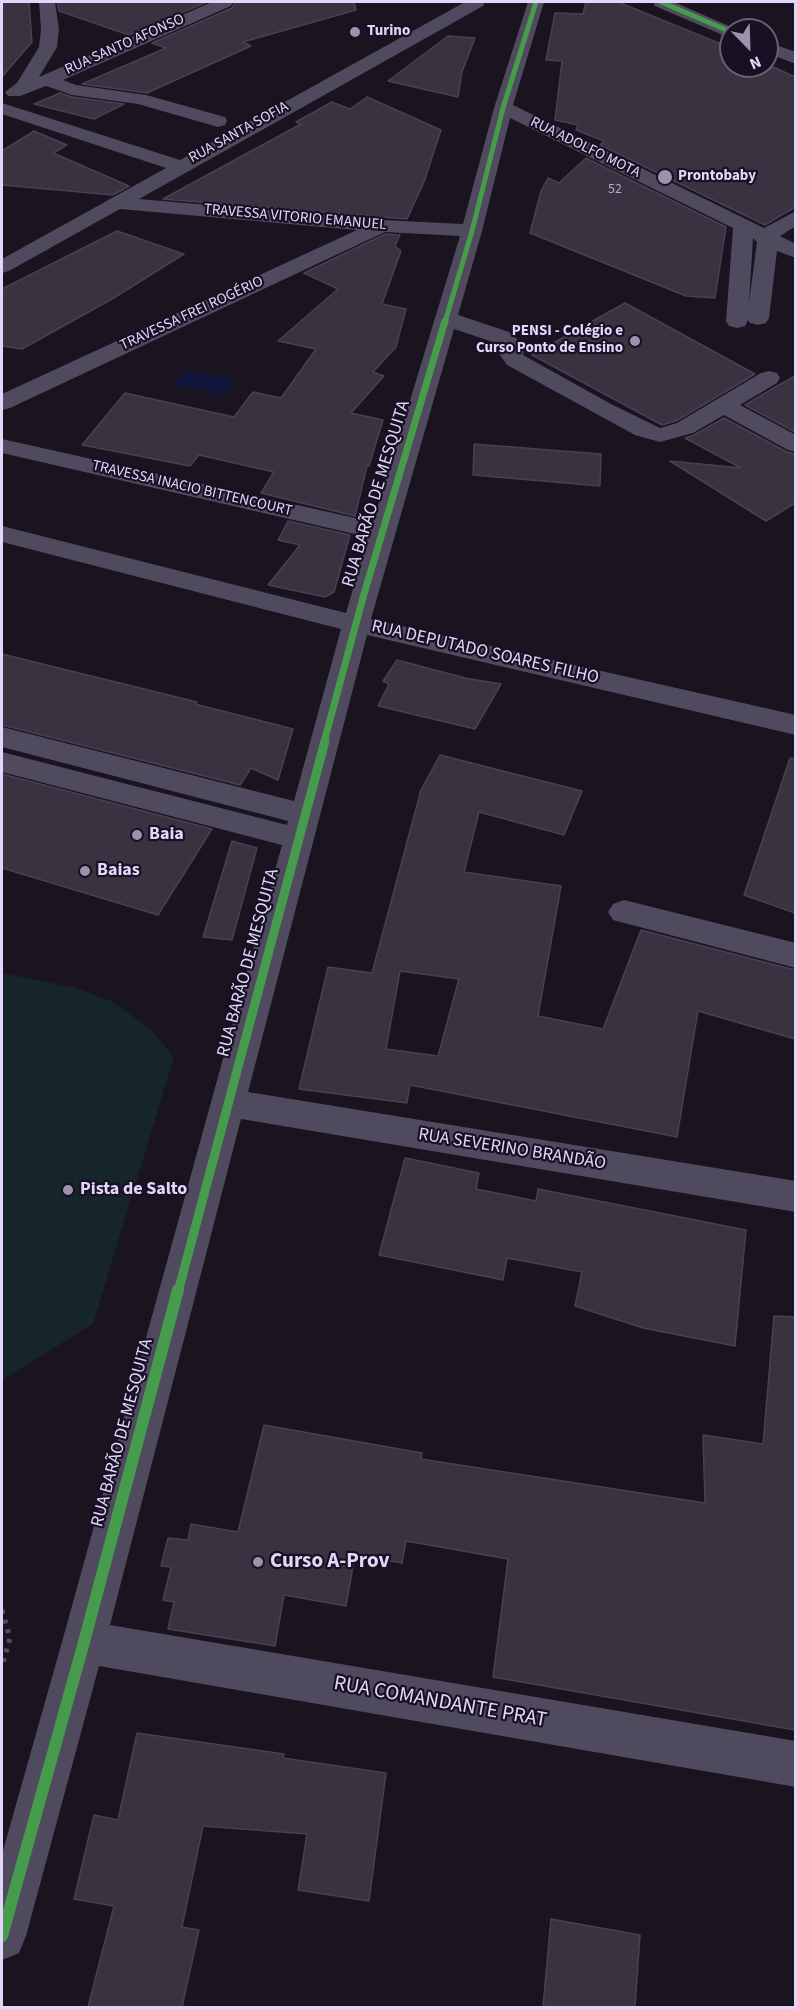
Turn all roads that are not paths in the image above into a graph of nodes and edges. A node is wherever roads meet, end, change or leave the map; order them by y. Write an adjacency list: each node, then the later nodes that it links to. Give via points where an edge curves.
1 (47, 2): 12 (street, via 48,47)
2 (225, 2): 11 (street, RUA SANTO AFONSO)
3 (477, 2): 17 (street, RUA SANTA SOFIA)
4 (536, 2): 15 (street, RUA BARÃO DE MESQUITA)
5 (661, 2): 6 (street)
6 (719, 27)
7 (795, 40): 8 (street)
8 (779, 45)
9 (779, 52): 10 (street)
10 (795, 59)
11 (47, 80): 12 (street, RUA SANTO AFONSO); 16 (street, via 72,90 139,99)
12 (24, 87): 13 (street)
13 (2, 100)
14 (2, 108): 17 (street)
15 (503, 108): 21 (street, RUA ADOLFO MOTA); 22 (street, RUA BARÃO DE MESQUITA)
16 (218, 121)
17 (180, 166): 18 (street, RUA SANTA SOFIA)
18 (118, 203): 20 (street, TRAVESSA VITORIO EMANUEL); 25 (street, RUA SANTA SOFIA)
19 (795, 217): 23 (street)
20 (382, 226): 22 (street, TRAVESSA VITORIO EMANUEL); 28 (street, TRAVESSA FREI ROGÉRIO)
21 (743, 226): 23 (street, RUA ADOLFO MOTA); 23 (street, via 747,322)
22 (472, 231): 26 (street, RUA BARÃO DE MESQUITA)
23 (766, 238): 24 (street, RUA ADOLFO MOTA)
24 (794, 250)
25 (2, 267)
26 (447, 319): 29 (street, via 501,337 514,346 511,355 515,360 660,435 685,428); 32 (street, RUA BARÃO DE MESQUITA)
27 (769, 378): 29 (street)
28 (2, 403)
29 (723, 405): 30 (street)
30 (795, 445)
31 (2, 446): 32 (street, TRAVESSA INACIO BITTENCOURT)
32 (382, 532): 34 (street, RUA BARÃO DE MESQUITA)
33 (2, 534): 34 (street, RUA DEPUTADO SOARES FILHO)
34 (357, 624): 35 (street, RUA DEPUTADO SOARES FILHO); 38 (street, RUA BARÃO DE MESQUITA)
35 (795, 725)
36 (2, 737): 38 (street)
37 (2, 762): 38 (street)
38 (302, 827): 41 (street, RUA BARÃO DE MESQUITA)
39 (624, 912): 40 (street)
40 (795, 956)
41 (229, 1103): 42 (street, RUA SEVERINO BRANDÃO); 43 (street, RUA BARÃO DE MESQUITA)
42 (795, 1197)
43 (84, 1642): 44 (street, RUA COMANDANTE PRAT); 45 (street, RUA BARÃO DE MESQUITA)
44 (795, 1764)
45 (2, 1936)

